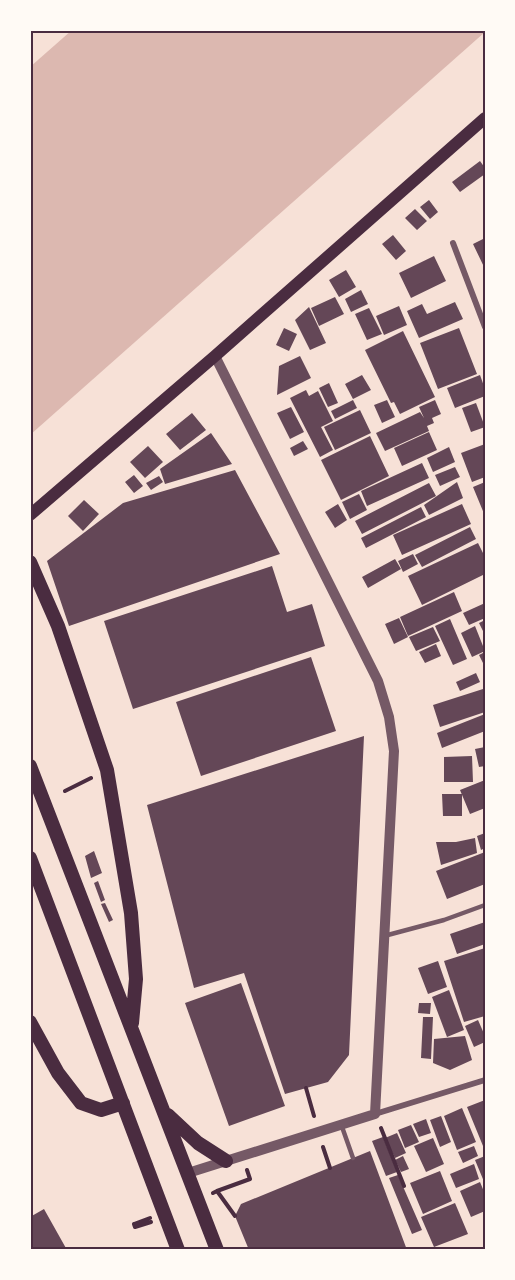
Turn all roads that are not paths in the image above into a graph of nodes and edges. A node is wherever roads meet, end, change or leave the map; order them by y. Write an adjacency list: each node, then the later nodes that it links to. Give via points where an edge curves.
1 (485, 118): 4 (main road)
2 (453, 243): 3 (street)
3 (485, 327)
4 (215, 356): 5 (main road); 10 (street, via 378,681 389,717 394,751)
5 (30, 515)
6 (30, 562): 12 (main road, via 58,626 107,771 131,913 136,979)
7 (30, 766): 12 (main road)
8 (30, 858): 14 (main road)
9 (485, 905): 10 (lane)
10 (384, 936): 16 (street)
11 (30, 1022): 14 (main road, via 58,1073 81,1103 101,1110)
12 (132, 1025): 15 (main road)
13 (485, 1080): 16 (street)
14 (123, 1103): 21 (main road)
15 (166, 1114): 19 (main road, via 198,1143); 20 (main road)
16 (375, 1114): 17 (street)
17 (341, 1124): 18 (lane); 19 (street)
18 (353, 1158)
19 (226, 1161): 20 (street)
20 (188, 1173): 22 (main road)
21 (178, 1250)
22 (217, 1250)

